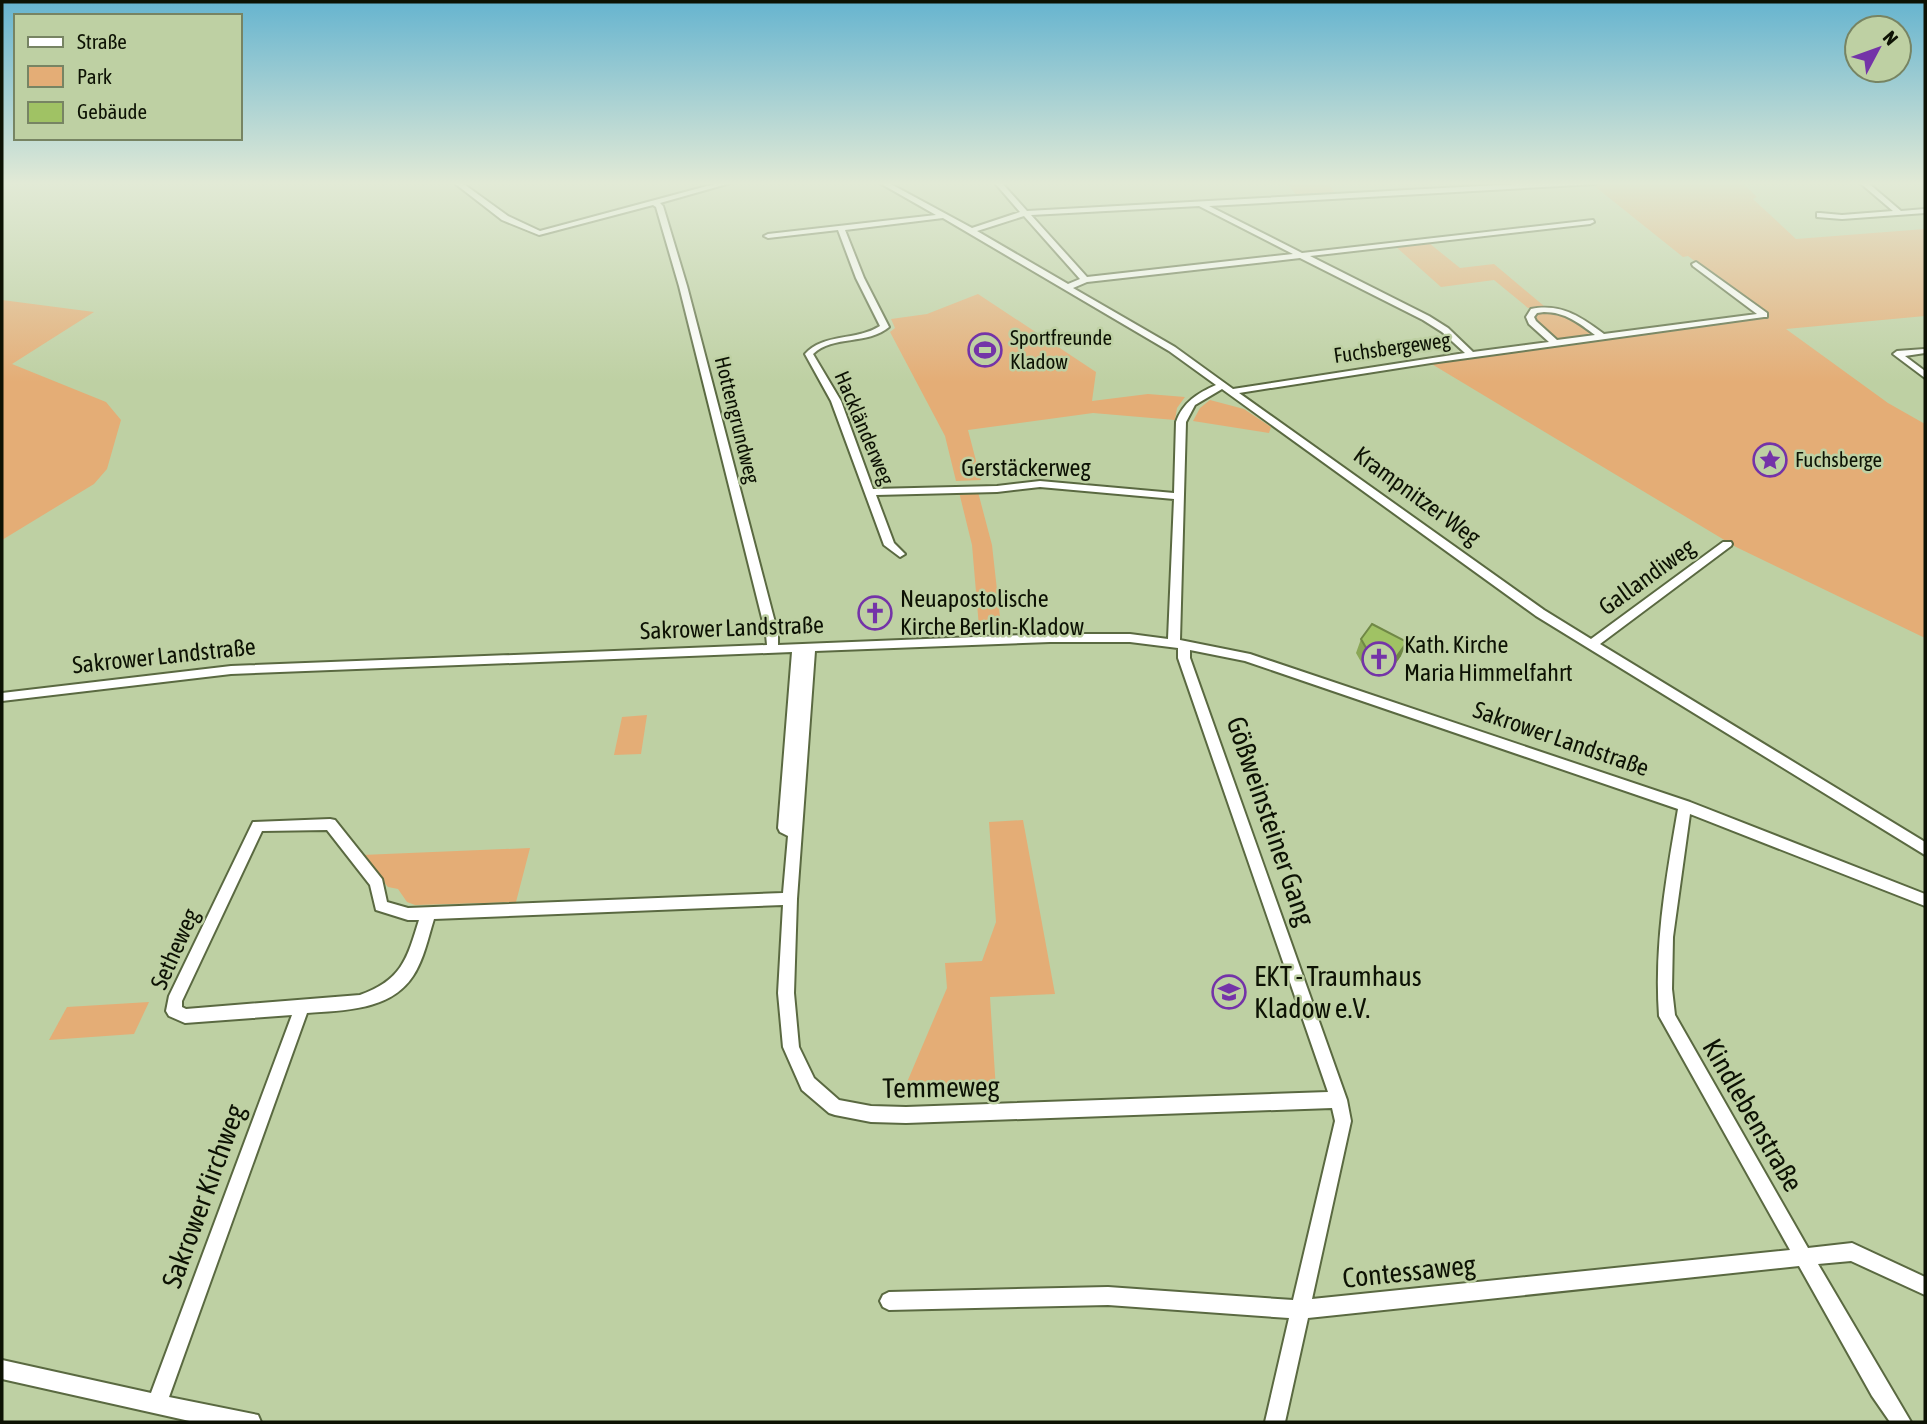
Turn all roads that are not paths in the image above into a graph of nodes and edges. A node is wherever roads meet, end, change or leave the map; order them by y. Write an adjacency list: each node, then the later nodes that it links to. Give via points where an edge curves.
1 (672, 248): 25 (street, Hottengrundweg)
2 (848, 248): 18 (street, Hackländerweg, via 885,327 875,334 809,352 836,401)
3 (1001, 248): 10 (street, Krampnitzer Weg)
4 (1056, 248): 9 (street)
5 (1287, 248): 7 (street)
6 (1358, 248): 7 (street)
7 (1300, 255): 9 (street); 14 (street, via 1426,318)
8 (1696, 264): 11 (street, Fuchsbergeweg, via 1764,315)
9 (1084, 280): 10 (street)
10 (1068, 287): 16 (street, Krampnitzer Weg)
11 (1601, 336): 12 (street, Fuchsbergeweg); 12 (street, via 1567,312 1534,311 1532,322)
12 (1555, 342): 14 (street, Fuchsbergeweg)
13 (1925, 351): 15 (street, via 1897,355)
14 (1471, 354): 17 (street, Fuchsbergeweg)
15 (1925, 375)
16 (1224, 385): 17 (street, Krampnitzer Weg); 19 (street, Gößweinsteiner Gang, via 1191,402 1183,413)
17 (1234, 391): 23 (street, Krampnitzer Weg, via 1511,593)
18 (871, 492): 19 (street, Gerstäckerweg, via 1040,484); 21 (street, Hackländerweg, via 889,545)
19 (1181, 497): 22 (street, Gößweinsteiner Gang, via 1177,520)
20 (1727, 544): 23 (street, Gallandiweg)
21 (900, 554)
22 (1179, 644): 24 (street, Sakrower Landstraße, via 1086,637); 27 (street, Sakrower Landstraße, via 1270,665); 33 (street, Gößweinsteiner Gang)
23 (1591, 645): 28 (street, Krampnitzer Weg)
24 (804, 648): 25 (street, Sakrower Landstraße); 29 (street, Temmeweg, via 785,828 796,834)
25 (773, 649): 26 (street, Sakrower Landstraße, via 231,670)
26 (2, 697)
27 (1685, 806): 30 (street, Sakrower Landstraße); 34 (street, Kindlebenstraße, via 1663,940 1667,1016)
28 (1925, 849)
29 (790, 899): 31 (street, Setheweg); 33 (street, Temmeweg, via 786,993 791,1047 808,1084 835,1107 906,1115)
30 (1925, 900)
31 (428, 915): 32 (street, Setheweg, via 412,965 392,989 360,1002); 32 (street, Setheweg, via 381,906 377,883 330,824 258,826 174,1001 174,1012 185,1016)
32 (302, 1007): 39 (street, Sakrower Kirchweg)
33 (1339, 1100): 37 (street, Gößweinsteiner Gang, via 1343,1121)
34 (1805, 1258): 35 (street, Contessaweg, via 1853,1252); 37 (street, Contessaweg); 42 (street, Kindlebenstraße)
35 (1925, 1286)
36 (889, 1301): 37 (street, Contessaweg, via 1108,1296)
37 (1299, 1311): 41 (street, Gößweinsteiner Gang)
38 (2, 1370): 39 (street)
39 (157, 1405): 40 (street)
40 (251, 1422)
41 (1275, 1422)
42 (1901, 1422)

